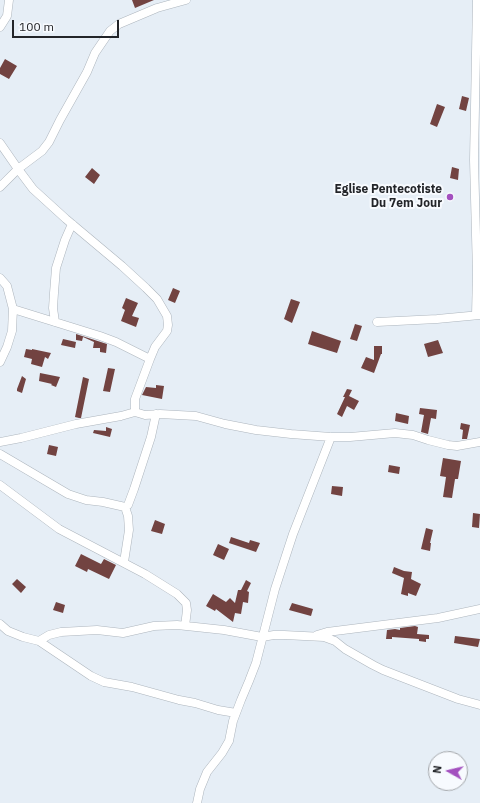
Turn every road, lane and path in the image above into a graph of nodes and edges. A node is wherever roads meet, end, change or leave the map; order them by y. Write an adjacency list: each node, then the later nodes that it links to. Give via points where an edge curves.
1 (9, 0): 4 (street, via 7,16)
2 (186, 0): 9 (street, via 158,8 119,24 110,31 95,54 49,142 42,151)
3 (477, 0): 5 (street)
4 (0, 27)
5 (478, 36): 6 (street)
6 (478, 92): 8 (street)
7 (0, 143): 9 (street)
8 (477, 160): 12 (street)
9 (18, 169): 10 (street); 11 (street, via 33,189)
10 (1, 185)
11 (72, 224): 16 (street, via 56,268 53,300); 19 (street, via 146,288 157,299 167,316 167,331)
12 (478, 248): 15 (street)
13 (0, 278): 14 (street, via 7,286)
14 (13, 309): 16 (street); 18 (street, via 12,331)
15 (479, 316): 17 (street)
16 (55, 322): 19 (street, via 116,342)
17 (377, 322)
18 (1, 359)
19 (150, 359): 20 (street, via 135,399)
20 (135, 412): 21 (street, via 145,415); 23 (street)
21 (156, 414): 22 (street, via 196,416 256,430); 27 (street, via 132,494)
22 (331, 437): 24 (street, via 395,433 457,446); 33 (street, via 293,534)
23 (0, 442)
24 (480, 442)
25 (0, 454): 27 (street, via 68,494)
26 (0, 485): 28 (street, via 59,529)
27 (125, 507): 28 (street, via 129,530)
28 (124, 562): 31 (street, via 177,594 186,603)
29 (480, 609): 32 (street, via 438,618)
30 (0, 624): 34 (street, via 8,631)
31 (185, 626): 33 (street); 34 (street, via 154,626 123,633 97,630 61,632)
32 (311, 636): 33 (street); 35 (street, via 332,640 383,670)
33 (262, 637): 36 (street, via 256,663)
34 (39, 641): 36 (street, via 104,682)
35 (480, 705)
36 (236, 713): 37 (street, via 229,741 207,772)
37 (196, 803)

